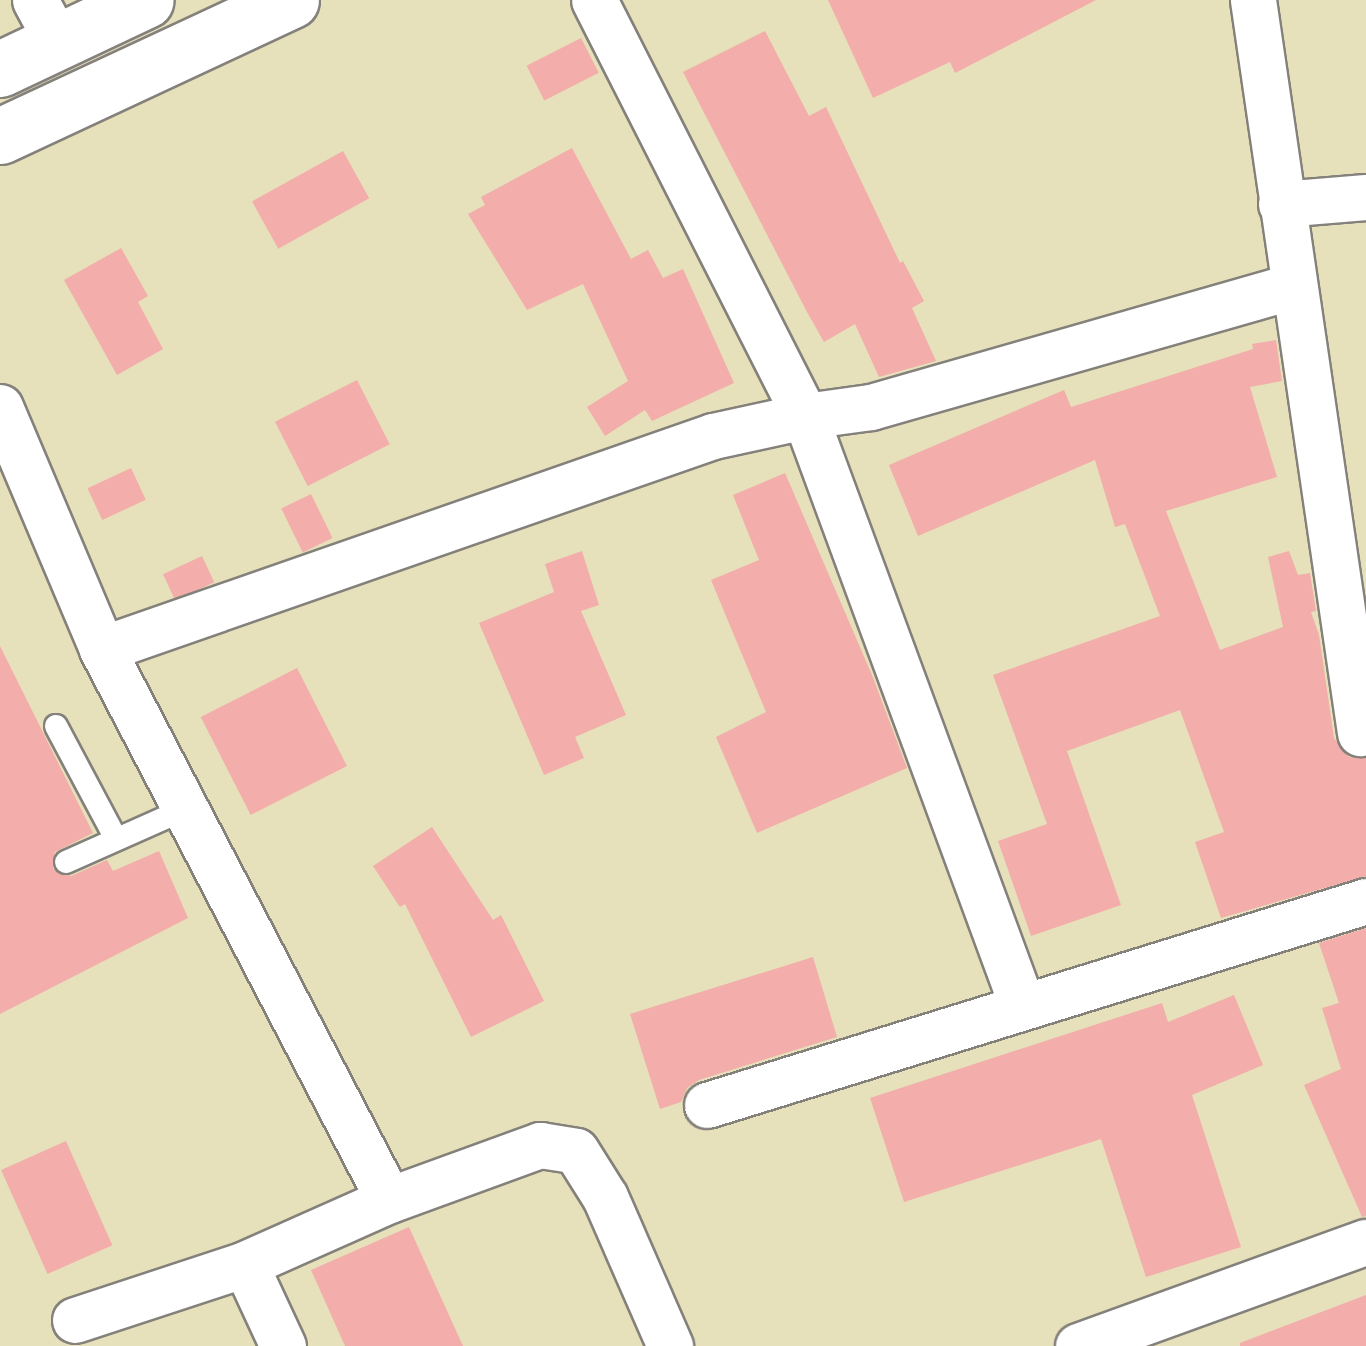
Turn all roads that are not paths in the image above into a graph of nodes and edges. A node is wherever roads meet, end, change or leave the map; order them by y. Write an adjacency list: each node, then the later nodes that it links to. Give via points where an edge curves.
1 (146, 0): 5 (street)
2 (291, 0): 7 (street)
3 (594, 0): 12 (street)
4 (1253, 0): 9 (street)
5 (46, 21): 6 (street)
6 (0, 69)
7 (0, 136)
8 (1366, 198): 9 (street)
9 (1282, 204): 10 (street)
10 (1294, 286): 12 (street, via 871,408); 15 (street)
11 (0, 407): 13 (street)
12 (805, 416): 13 (street, via 713,436); 20 (street)
13 (102, 649): 16 (street)
14 (56, 726): 17 (lane)
15 (1360, 733)
16 (185, 808): 17 (lane); 22 (street)
17 (116, 839): 18 (lane)
18 (66, 862)
19 (1366, 901): 20 (street)
20 (1022, 1005): 21 (street)
21 (708, 1105)
22 (389, 1200): 24 (street); 27 (street, via 540,1144 576,1152 605,1197)
23 (1366, 1242): 28 (street)
24 (245, 1264): 25 (street); 26 (street)
25 (74, 1320)
26 (284, 1346)
27 (670, 1346)
28 (1078, 1346)

